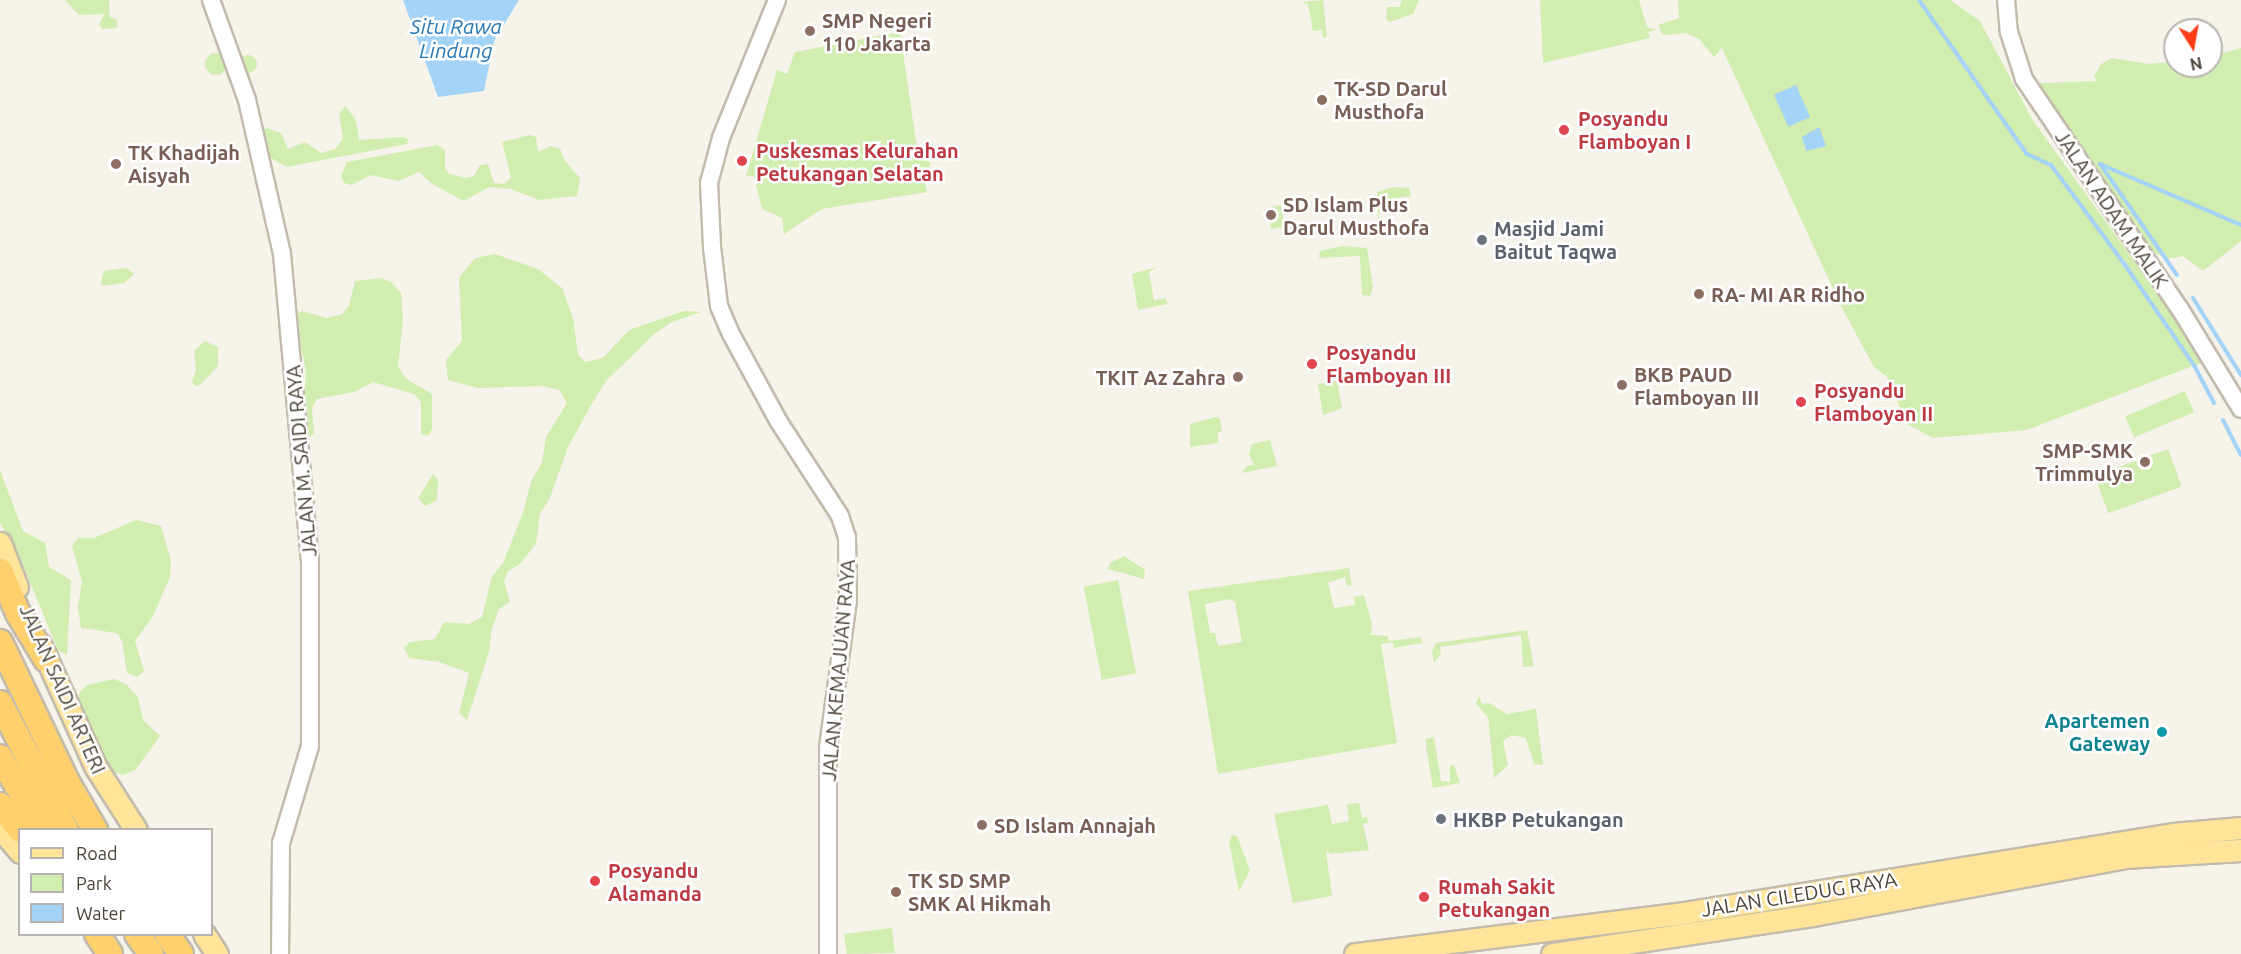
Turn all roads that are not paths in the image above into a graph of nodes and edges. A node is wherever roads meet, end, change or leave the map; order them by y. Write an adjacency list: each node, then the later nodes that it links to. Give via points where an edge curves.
1 (211, 0): 21 (street, JALAN M. SAIDI RAYA, via 247,100 282,254 310,563 310,746 281,843)
2 (777, 0): 37 (street, JALAN KEMAJUAN RAYA, via 721,138 709,183 712,247 719,306 731,334 778,422 840,516 847,537 848,600 828,748)
3 (2006, 0): 4 (street, JALAN ADAM MALIK, via 2011,40 2024,80 2180,309)
4 (2241, 409)
5 (0, 543): 8 (main road, JALAN SAIDI ARTERI)
6 (0, 571): 8 (highway, via 18,613)
7 (0, 642): 16 (highway, via 67,782)
8 (46, 659): 17 (main road, JALAN SAIDI ARTERI, via 94,766)
9 (0, 703): 15 (highway)
10 (0, 757): 14 (highway)
11 (0, 805): 13 (highway)
12 (0, 828): 19 (main road)
13 (18, 828)
14 (42, 828)
15 (65, 828)
16 (94, 828)
17 (135, 828)
18 (2241, 828): 28 (main road, JALAN CILEDUG RAYA, via 2173,834)
19 (18, 850)
20 (2241, 850): 39 (main road, JALAN CILEDUG RAYA, via 2125,857 1813,915)
21 (281, 927): 35 (street, JALAN M. SAIDI RAYA); 36 (street, JALAN M. SAIDI RAYA)
22 (91, 936): 30 (main road)
23 (98, 936): 30 (highway)
24 (111, 936): 31 (highway)
25 (138, 936): 32 (highway)
26 (168, 936): 33 (highway)
27 (205, 936): 34 (main road)
28 (1442, 949): 29 (main road, JALAN CILEDUG RAYA)
29 (1423, 950): 38 (main road, JALAN CILEDUG RAYA)
30 (109, 954)
31 (122, 954)
32 (151, 954)
33 (181, 954)
34 (217, 954)
35 (266, 954)
36 (280, 954)
37 (828, 954)
38 (1355, 954)
39 (1552, 954)

